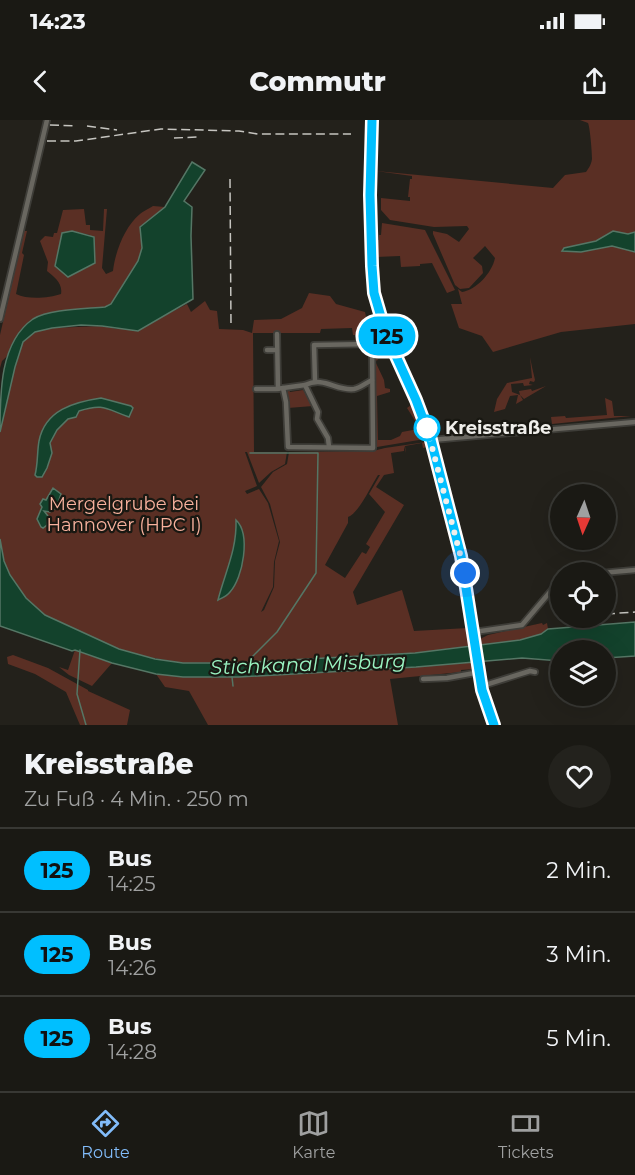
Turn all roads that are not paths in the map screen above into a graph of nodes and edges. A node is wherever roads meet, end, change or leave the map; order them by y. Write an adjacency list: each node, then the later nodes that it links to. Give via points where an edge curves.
1 (47, 120): 3 (street)
2 (372, 120): 5 (main road, via 372,266 376,304)
3 (0, 319)
4 (277, 334): 8 (street)
5 (386, 334): 6 (street); 15 (main road)
6 (372, 344): 9 (street); 10 (street, via 314,345)
7 (267, 350): 8 (street)
8 (277, 350): 13 (street)
9 (372, 380): 10 (street, via 351,389); 16 (street, via 373,448)
10 (315, 381): 11 (street)
11 (305, 385): 13 (street); 16 (street, via 328,438)
12 (256, 389): 13 (street)
13 (281, 389): 16 (street, via 286,402 288,447)
14 (635, 422): 15 (street)
15 (431, 440): 20 (main road, via 461,556)
16 (328, 447)
17 (635, 570): 18 (street)
18 (616, 572)
19 (550, 592): 20 (street, via 522,625)
20 (474, 632): 21 (main road)
21 (479, 669): 23 (street, via 447,678); 24 (main road)
22 (535, 672): 24 (street)
23 (423, 679)
24 (482, 686): 25 (main road)
25 (494, 725)

